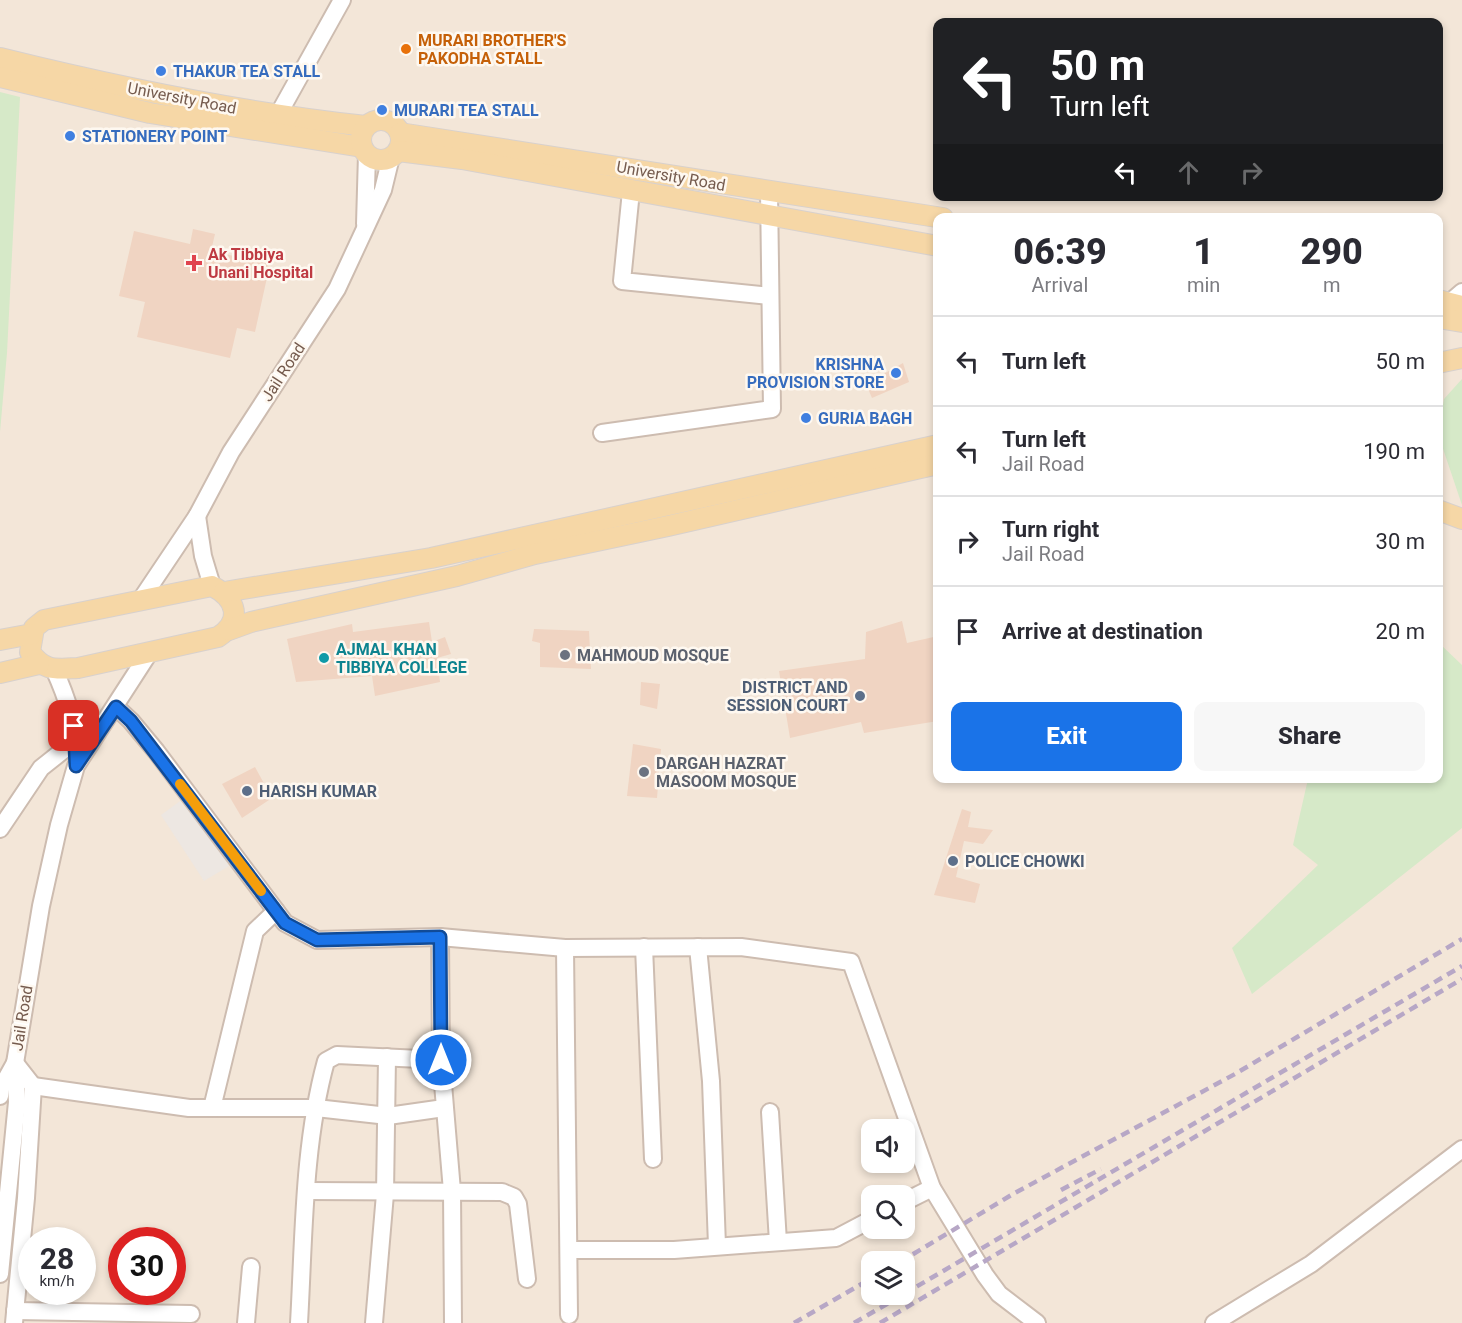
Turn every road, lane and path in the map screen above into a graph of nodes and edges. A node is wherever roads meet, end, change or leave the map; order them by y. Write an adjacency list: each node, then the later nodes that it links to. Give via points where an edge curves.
1 (342, 0): 4 (street)
2 (0, 58): 4 (main road, University Road)
3 (0, 77): 7 (main road, University Road, via 150,113)
4 (278, 115): 5 (main road, University Road)
5 (366, 126): 6 (main road, via 378,120 391,123); 7 (main road, via 361,136)
6 (396, 147): 7 (main road, via 375,159); 8 (main road, University Road); 9 (main road, University Road); 12 (street, Jail Road, via 383,190)
7 (365, 151): 12 (street, Jail Road)
8 (631, 191): 10 (main road, University Road); 14 (street, via 622,281)
9 (769, 192): 10 (street); 11 (main road, University Road)
10 (769, 216): 13 (main road, University Road); 14 (street)
11 (933, 217)
12 (365, 225): 23 (street, Jail Road, via 337,289 231,452)
13 (933, 245)
14 (770, 296): 19 (street, via 772,409)
15 (1450, 304): 16 (main road)
16 (1462, 322)
17 (1462, 358): 18 (main road)
18 (1443, 362)
19 (602, 433)
20 (933, 446): 25 (main road, via 431,558)
21 (933, 465): 27 (main road, via 535,554)
22 (1443, 512): 24 (main road)
23 (197, 516): 25 (street, via 203,556); 26 (street, Jail Road)
24 (1462, 519)
25 (218, 589): 26 (main road); 27 (main road, via 232,603 234,617)
26 (142, 598): 28 (main road, via 44,620)
27 (229, 630): 30 (main road, via 203,642)
28 (32, 634): 29 (main road); 31 (main road, via 30,652)
29 (0, 640)
30 (149, 654): 31 (main road); 33 (street, Jail Road)
31 (47, 666): 32 (main road); 34 (street, Jail Road, via 69,701)
32 (0, 673)
33 (116, 707): 35 (street, Jail Road); 37 (street, via 156,751)
34 (75, 741): 35 (street, Jail Road); 36 (street, via 41,768)
35 (76, 766): 44 (street, Jail Road, via 40,906)
36 (0, 829)
37 (276, 911): 38 (street, via 285,923 317,940); 47 (street, via 255,931)
38 (440, 937): 41 (street); 43 (street)
39 (644, 947): 40 (street); 41 (street); 53 (street)
40 (698, 947): 54 (street, via 741,947 851,962); 61 (street, via 711,1081)
41 (565, 948): 62 (street)
42 (387, 1057): 43 (street); 48 (street, via 337,1055 326,1061); 51 (street)
43 (441, 1060): 49 (street)
44 (15, 1063): 45 (street); 46 (street); 64 (street, Jail Road, via 18,1102)
45 (33, 1086): 47 (street); 68 (street)
46 (0, 1096)
47 (212, 1108): 48 (street)
48 (316, 1108): 51 (street); 55 (street)
49 (444, 1108): 51 (street); 56 (street)
50 (770, 1112): 60 (street)
51 (388, 1116): 57 (street)
52 (1462, 1149): 75 (street, via 1311,1264)
53 (653, 1159)
54 (932, 1188): 58 (street); 74 (street, via 999,1294)
55 (307, 1191): 57 (street); 71 (street)
56 (452, 1191): 57 (street); 65 (street, via 496,1192 514,1197 522,1221); 73 (street)
57 (385, 1194): 72 (street)
58 (915, 1196)
59 (861, 1225): 60 (street, via 836,1238)
60 (778, 1242): 61 (street)
61 (717, 1246): 62 (street)
62 (569, 1250): 67 (street)
63 (251, 1267): 70 (street)
64 (0, 1274)
65 (527, 1279)
66 (191, 1314): 69 (street)
67 (569, 1315)
68 (15, 1317): 69 (street)
69 (116, 1318)
70 (246, 1323)
71 (299, 1323)
72 (374, 1323)
73 (453, 1323)
74 (1038, 1323)
75 (1214, 1323)

